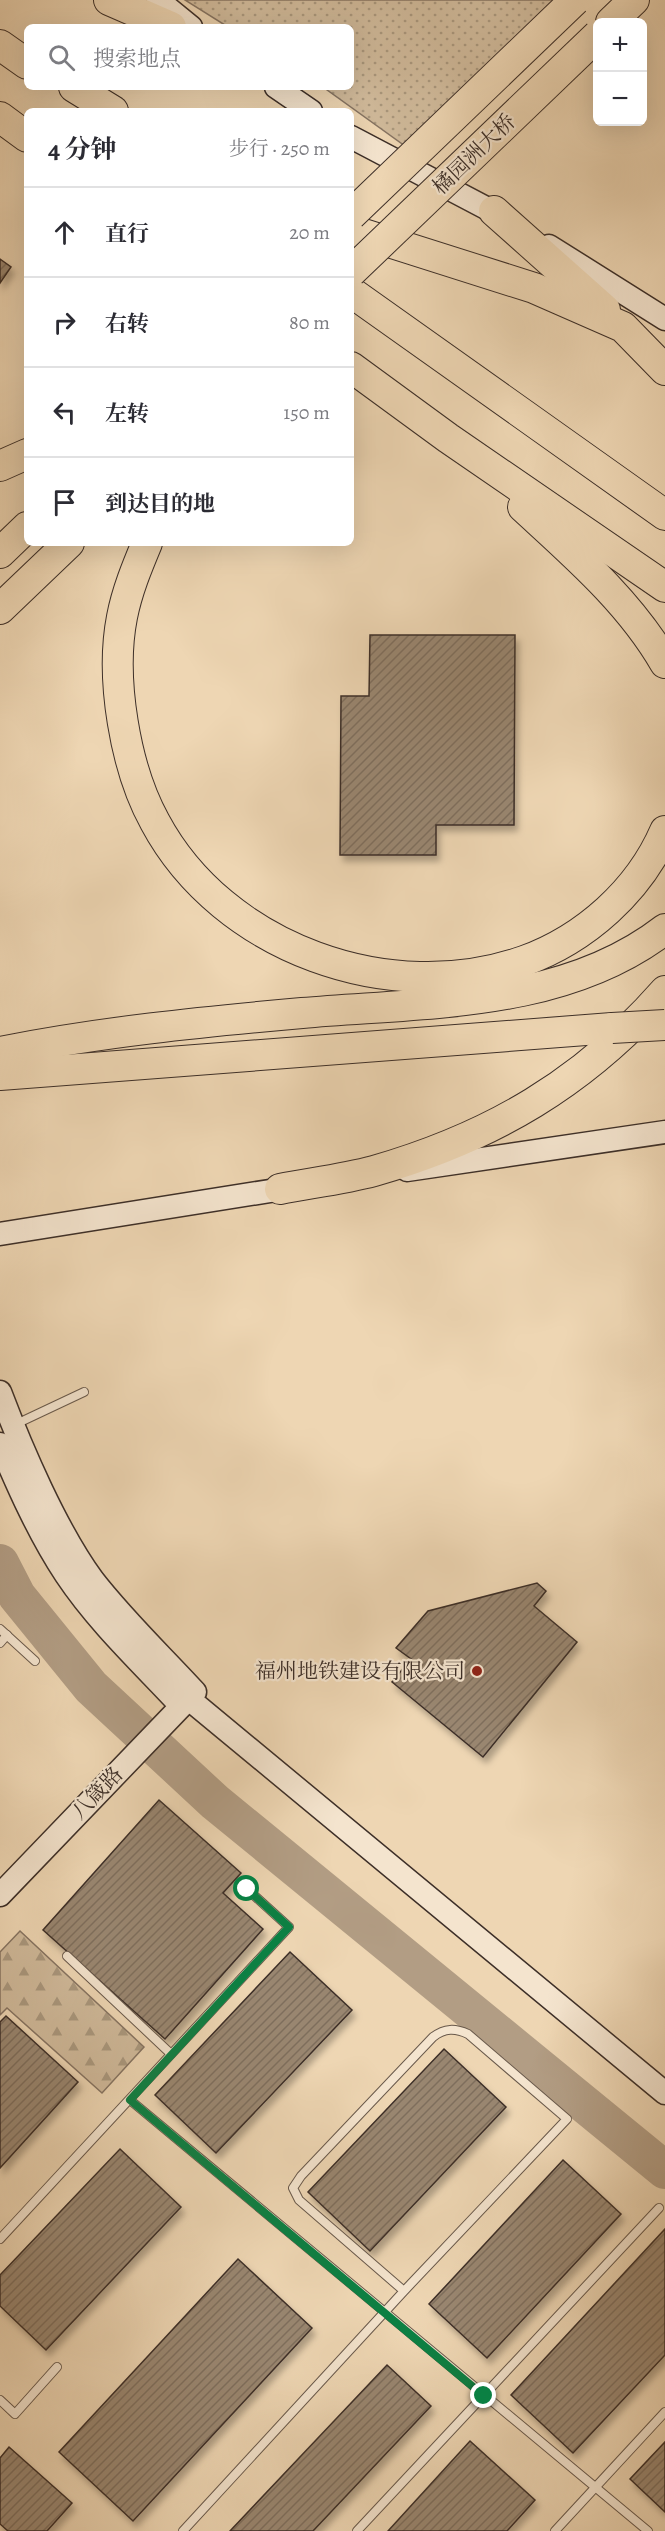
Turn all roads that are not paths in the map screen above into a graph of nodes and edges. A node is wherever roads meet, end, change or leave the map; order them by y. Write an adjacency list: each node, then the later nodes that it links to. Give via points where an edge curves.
1 (109, 0): 6 (highway)
2 (158, 0): 7 (street)
3 (575, 0): 24 (highway, 橘园洲大桥, bridge)
4 (634, 0): 5 (highway)
5 (615, 18)
6 (164, 24)
7 (187, 24)
8 (593, 39): 26 (highway, 橘园洲大桥, bridge)
9 (0, 43): 10 (highway); 11 (highway)
10 (24, 56)
11 (24, 62)
12 (64, 90): 15 (highway)
13 (79, 90): 16 (highway)
14 (280, 90): 17 (street)
15 (90, 108)
16 (108, 108)
17 (307, 108)
18 (0, 117): 20 (highway)
19 (0, 131): 22 (highway)
20 (24, 135)
21 (354, 139): 23 (street)
22 (24, 141)
23 (494, 211): 28 (street); 29 (highway)
24 (354, 212)
25 (354, 232): 29 (highway, via 534,288)
26 (354, 269)
27 (354, 294): 35 (highway)
28 (665, 319)
29 (623, 327): 31 (highway)
30 (354, 369): 32 (highway)
31 (665, 370)
32 (448, 438): 40 (highway); 42 (highway, via 617,598 647,632)
33 (24, 455): 34 (highway)
34 (0, 466)
35 (665, 515)
36 (24, 530): 39 (highway)
37 (66, 546): 41 (highway)
38 (146, 546): 43 (highway, via 122,618 118,657 123,720 142,794 150,813 194,876 245,919 321,960 376,973 429,979 466,976 548,952 587,929 621,897 654,857)
39 (0, 553)
40 (665, 587)
41 (0, 609)
42 (665, 663)
43 (665, 831)
44 (665, 929): 47 (highway, via 595,971 550,986 472,998 82,1036)
45 (665, 991): 50 (highway, via 585,1070 486,1130 373,1171)
46 (665, 1025): 48 (highway, bridge)
47 (0, 1052)
48 (0, 1075)
49 (665, 1132): 50 (street)
50 (280, 1190): 51 (street)
51 (0, 1234)
52 (0, 1392): 54 (street)
53 (84, 1392): 54 (lane)
54 (15, 1425): 59 (street, via 46,1497 79,1559)
55 (0, 1444): 59 (street, via 30,1512 67,1576 104,1624)
56 (3, 1632): 57 (lane); 58 (lane)
57 (0, 1642)
58 (35, 1661)
59 (188, 1699): 61 (street, 八箴路); 64 (street)
60 (247, 1889): 63 (lane, via 289,1927)
61 (0, 1895)
62 (66, 1956): 63 (lane)
63 (171, 2054): 65 (lane)
64 (665, 2093)
65 (130, 2100): 67 (lane); 69 (lane)
66 (659, 2208): 71 (lane)
67 (0, 2239)
68 (404, 2292): 68 (lane, via 567,2119 468,2034 455,2029 433,2037 293,2188 299,2200); 69 (lane)
69 (384, 2313): 71 (lane); 75 (lane)
70 (57, 2367): 72 (lane, via 15,2414)
71 (484, 2396): 74 (lane); 76 (lane)
72 (0, 2400)
73 (665, 2412): 74 (lane)
74 (594, 2488): 77 (lane); 78 (lane)
75 (183, 2531)
76 (357, 2531)
77 (555, 2531)
78 (648, 2531)

